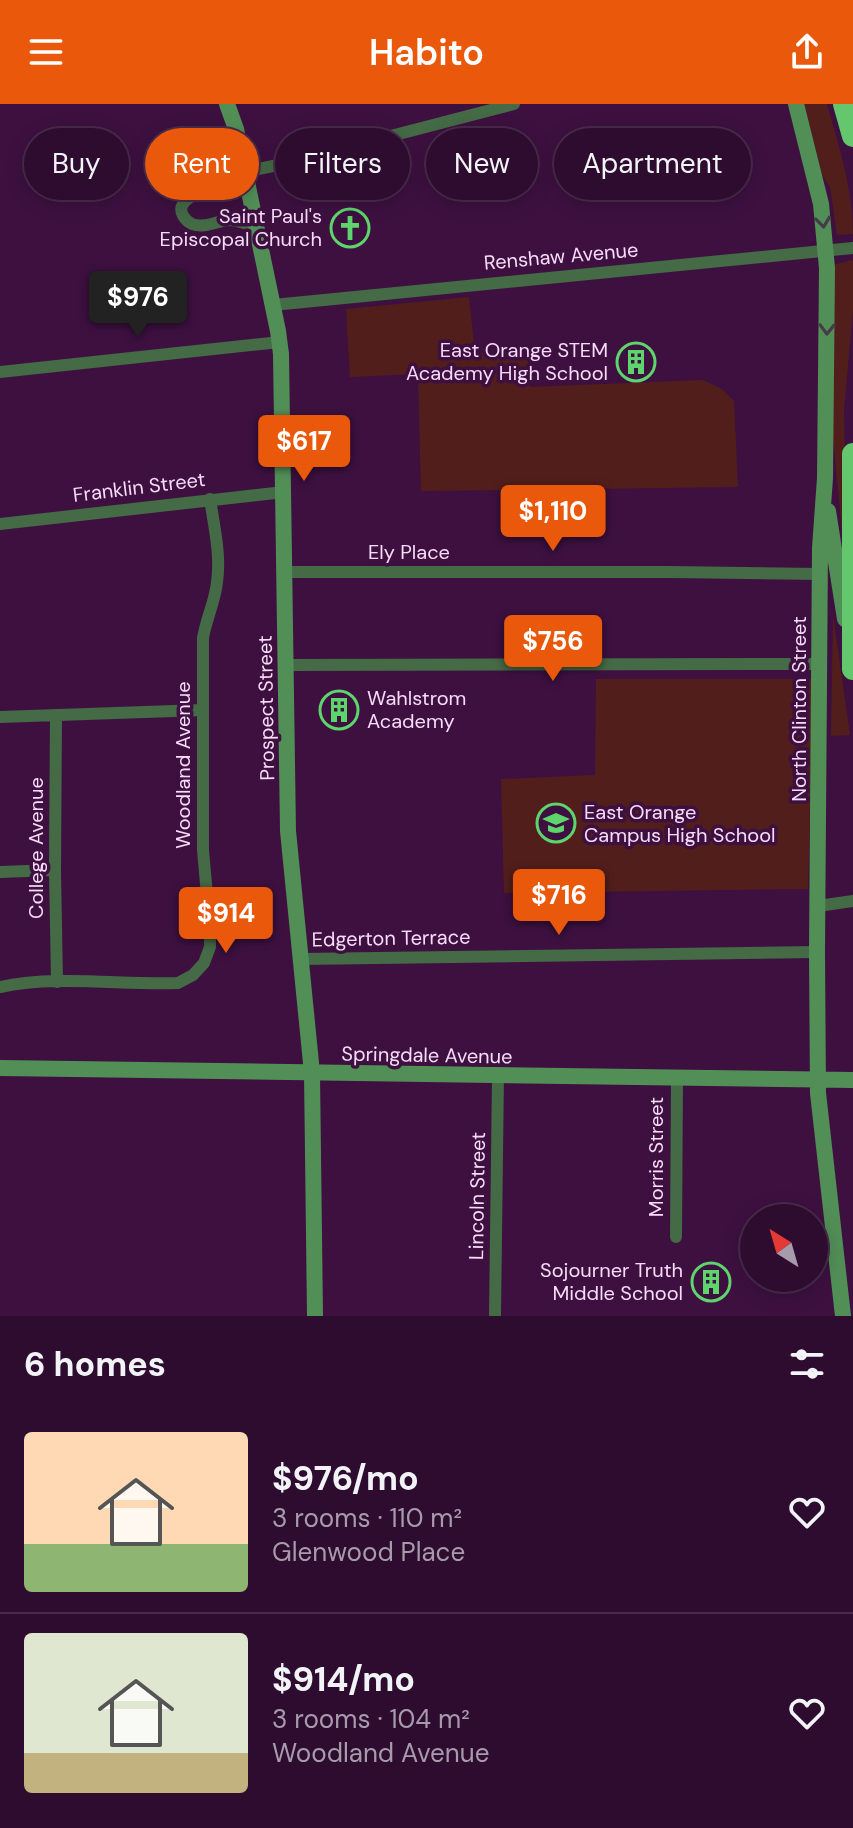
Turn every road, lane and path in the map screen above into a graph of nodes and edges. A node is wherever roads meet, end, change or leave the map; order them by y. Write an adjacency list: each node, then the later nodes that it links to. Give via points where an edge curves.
1 (227, 104): 5 (street, Prospect Street)
2 (514, 104): 7 (street)
3 (796, 104): 12 (street, North Clinton Street, one-way to 12, via 819,191)
4 (844, 104): 6 (highway)
5 (236, 128)
6 (853, 136)
7 (259, 167)
8 (186, 200): 10 (street, via 182,213 192,224)
9 (250, 200): 10 (street, Prospect Street)
10 (255, 224): 13 (street, Prospect Street)
11 (853, 248): 12 (street, Renshaw Avenue)
12 (826, 251): 13 (street, Renshaw Avenue); 17 (street, North Clinton Street, one-way to 17)
13 (273, 305): 14 (street, Prospect Street)
14 (280, 342): 15 (street); 18 (street, Prospect Street)
15 (0, 372)
16 (853, 454): 25 (highway)
17 (825, 478): 22 (street, North Clinton Street); 25 (street)
18 (284, 492): 19 (street, Franklin Street); 21 (street, Prospect Street)
19 (210, 499): 20 (street, Franklin Street); 26 (street, Woodland Avenue, via 218,572 203,638)
20 (0, 524)
21 (285, 572): 22 (street, Ely Place); 24 (street, Prospect Street)
22 (820, 574): 23 (street, North Clinton Street)
23 (820, 664): 24 (street); 32 (street, North Clinton Street)
24 (286, 665): 34 (street, Prospect Street, via 288,831)
25 (853, 670)
26 (203, 710): 27 (street); 35 (street, Woodland Avenue, via 203,850 210,929 204,963 178,983)
27 (56, 715): 28 (street); 29 (street, College Avenue)
28 (0, 717)
29 (55, 870): 30 (street); 35 (street, College Avenue)
30 (0, 872)
31 (853, 901): 32 (street)
32 (818, 906): 33 (street, North Clinton Street)
33 (817, 952): 34 (street, Edgerton Terrace); 41 (street, North Clinton Street)
34 (301, 959): 38 (street, Prospect Street)
35 (57, 982): 36 (street, Woodland Avenue)
36 (0, 987)
37 (0, 1068): 38 (street, Springdale Avenue)
38 (312, 1073): 39 (street, Springdale Avenue); 44 (street, Prospect Street)
39 (498, 1076): 40 (street, Springdale Avenue); 45 (street, Lincoln Street)
40 (677, 1078): 41 (street, Springdale Avenue); 43 (street, Morris Street)
41 (818, 1080): 42 (street, Springdale Avenue); 46 (street, North Clinton Street)
42 (853, 1080)
43 (676, 1237)
44 (315, 1316)
45 (495, 1316)
46 (843, 1316)

